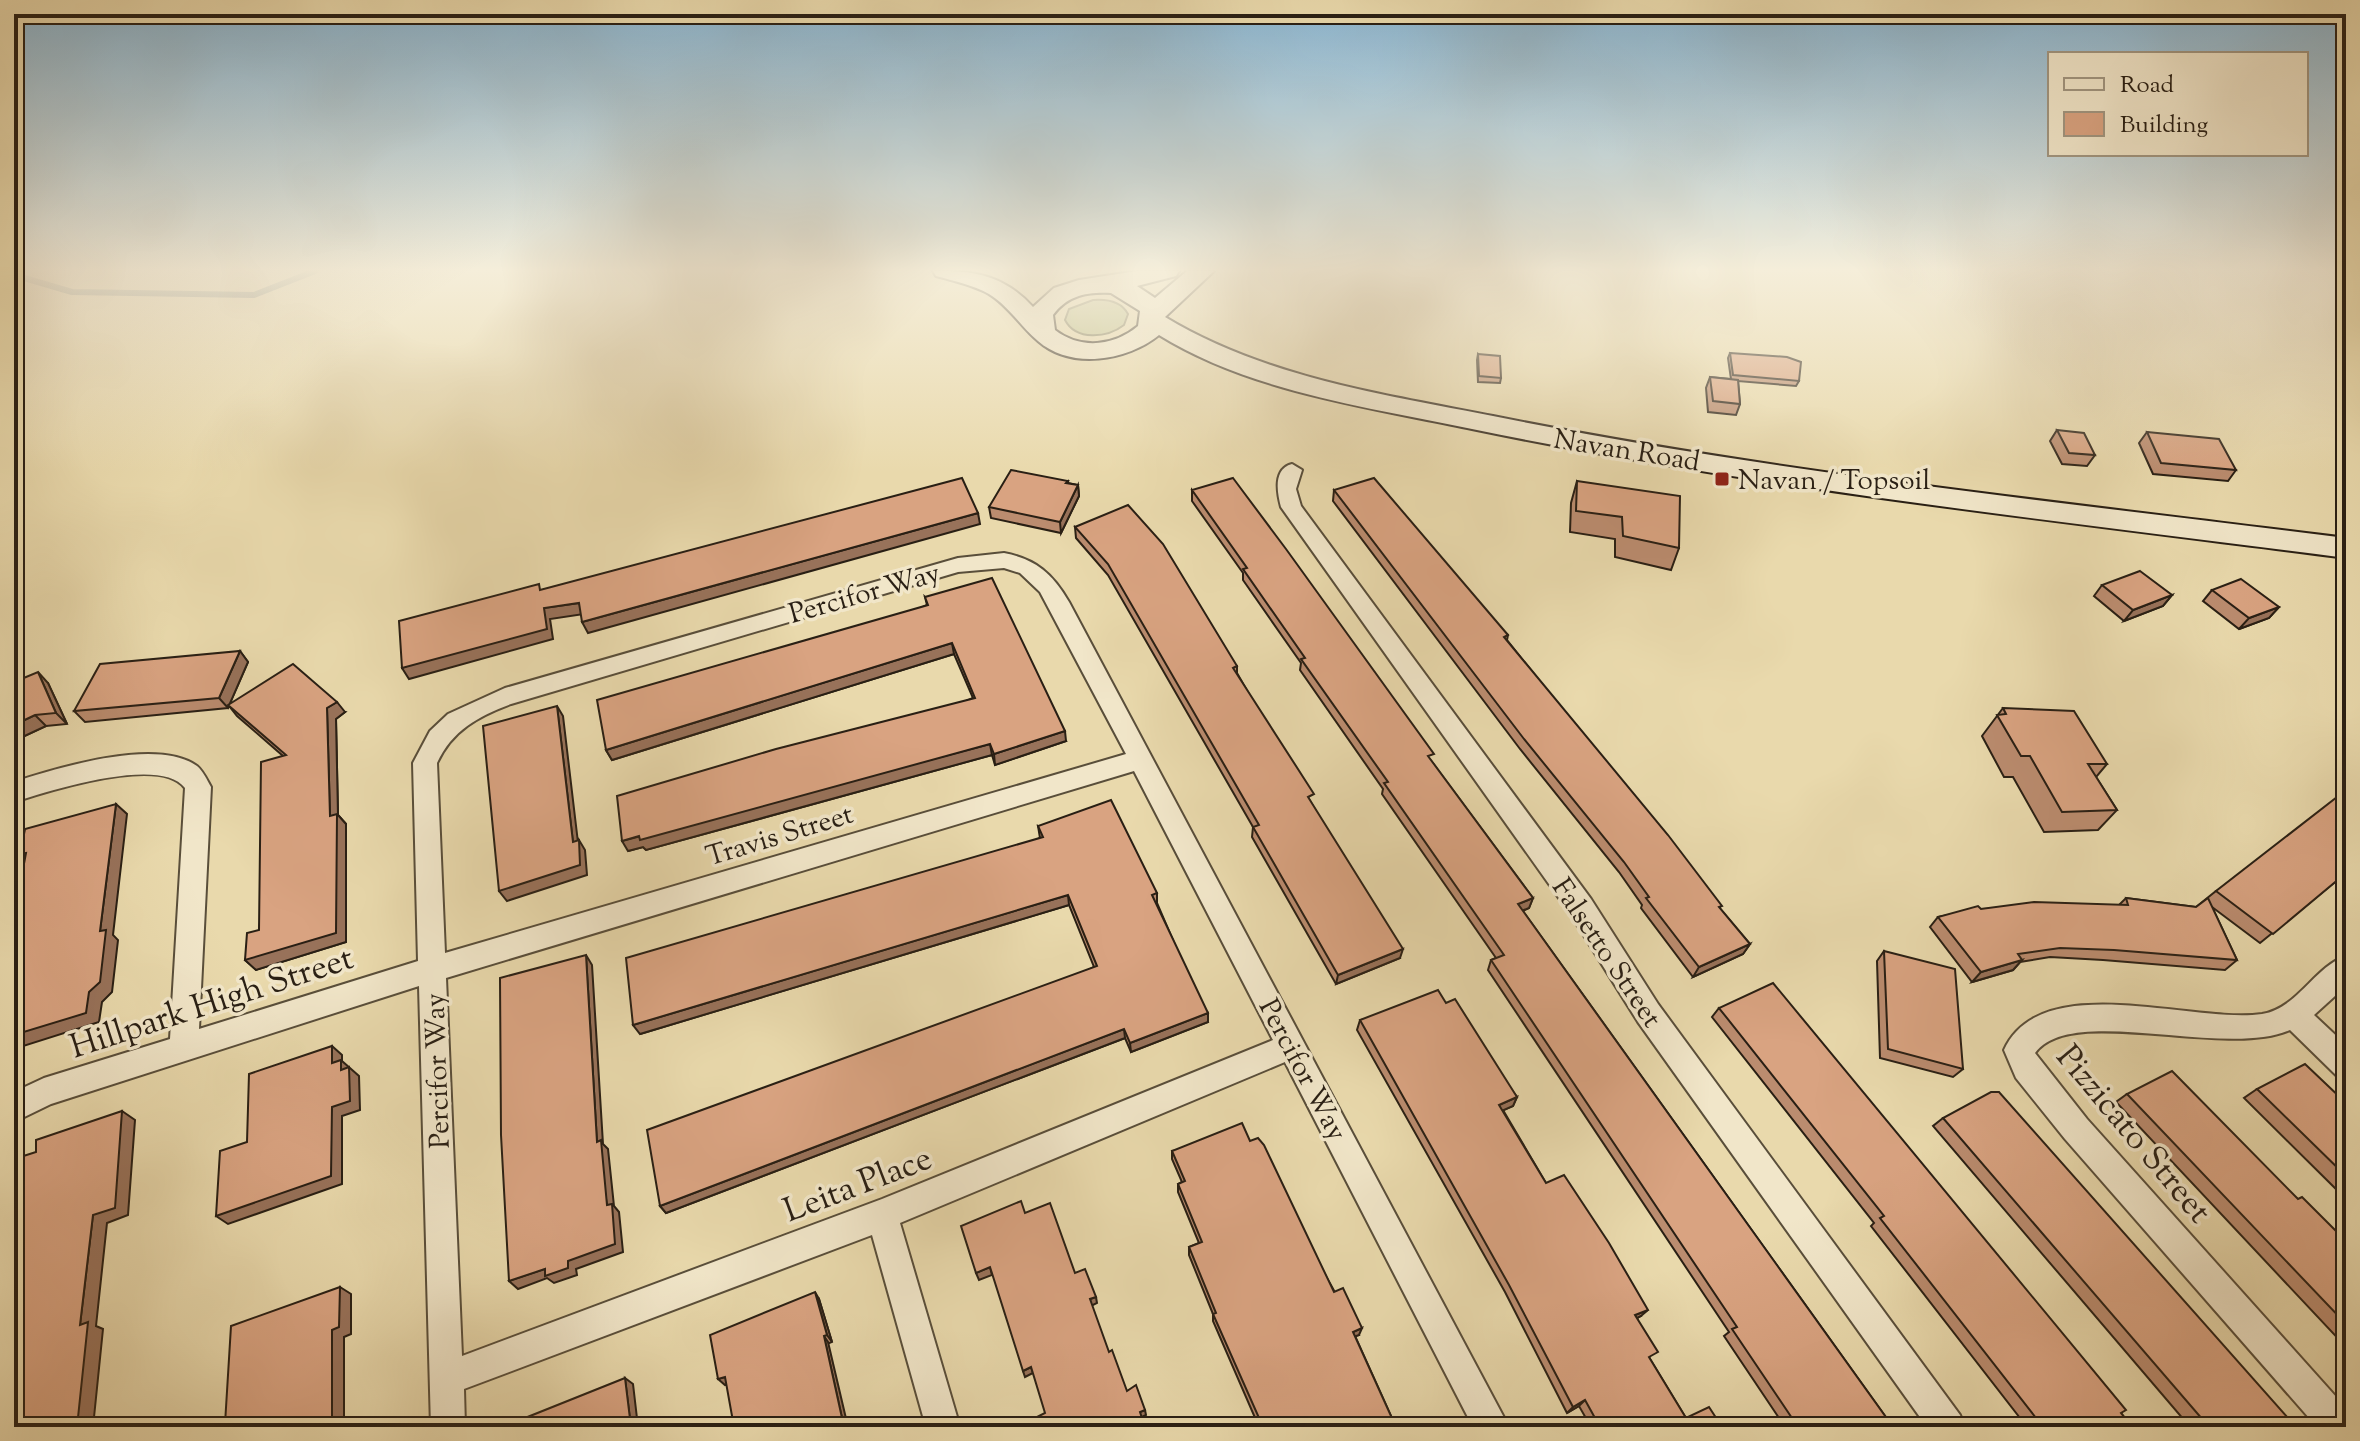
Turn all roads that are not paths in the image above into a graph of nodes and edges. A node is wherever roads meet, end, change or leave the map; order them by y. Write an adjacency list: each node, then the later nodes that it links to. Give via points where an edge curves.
1 (1055, 338): 4 (main road, Navan Road, via 1075,349)
2 (1137, 338): 4 (main road)
3 (1183, 338): 5 (main road, Navan Road)
4 (1105, 350): 5 (main road, Navan Road)
5 (1247, 365): 7 (main road, Navan Road, via 1424,410 1627,452)
6 (1292, 470): 22 (street, Falsetto Street, via 1286,489 1291,507)
7 (2346, 548)
8 (1143, 759): 11 (street, Travis Street); 11 (street, Percifor Way, via 1052,592 1023,563 1006,559 958,565 505,697 453,720 434,740 425,763); 13 (street, Percifor Way)
9 (14, 792): 14 (street, via 61,777 160,765 187,772 198,787)
10 (2346, 968): 12 (street, Pizzicato Street)
11 (433, 970): 14 (street, Hillpark High Street); 18 (street, Percifor Way)
12 (2294, 1015): 15 (street); 23 (street, Pizzicato Street, via 2259,1028 2081,1018 2048,1022 2025,1035 2019,1050 2026,1068 2076,1129)
13 (1291, 1046): 17 (street, Leita Place); 21 (street, Percifor Way)
14 (184, 1048): 16 (street, Hillpark High Street, via 44,1092)
15 (2346, 1065)
16 (14, 1108)
17 (882, 1215): 18 (street, Leita Place); 20 (street)
18 (446, 1379): 19 (street, Percifor Way)
19 (448, 1427)
20 (943, 1427)
21 (1492, 1427)
22 (1948, 1427)
23 (2340, 1427)

